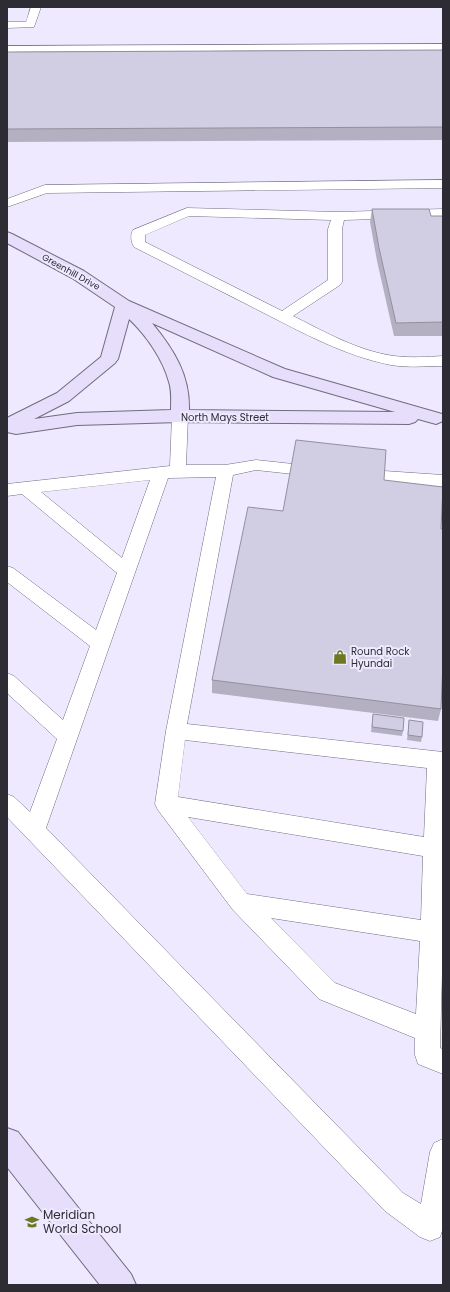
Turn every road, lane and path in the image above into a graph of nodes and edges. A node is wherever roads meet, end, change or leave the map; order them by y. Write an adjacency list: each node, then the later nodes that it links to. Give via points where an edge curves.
1 (36, 7): 2 (lane, via 30,25)
2 (7, 24)
3 (443, 47): 4 (lane)
4 (7, 49)
5 (443, 184): 6 (lane, via 45,189)
6 (7, 203)
7 (443, 213): 8 (lane)
8 (338, 216): 11 (lane, via 335,229 335,282); 11 (lane, via 187,212 138,233 139,244)
9 (7, 237): 10 (main road, Greenhill Drive, via 95,284)
10 (124, 305): 13 (main road, Greenhill Drive, via 148,329 167,355 179,385); 14 (main road, via 279,373); 15 (main road, via 109,359 63,397)
11 (283, 317): 12 (lane, via 348,348 378,357 408,362)
12 (443, 361)
13 (180, 416): 14 (main road, North Mays Street); 16 (main road, North Mays Street, via 77,419); 19 (lane)
14 (439, 418)
15 (7, 426)
16 (7, 430)
17 (292, 469): 18 (lane, via 256,465)
18 (225, 471): 19 (lane); 28 (lane)
19 (169, 472): 22 (lane); 24 (lane)
20 (384, 477): 21 (lane)
21 (443, 481)
22 (25, 488): 23 (lane); 24 (lane)
23 (7, 490)
24 (126, 571): 26 (lane)
25 (7, 573): 26 (lane)
26 (100, 643): 29 (lane)
27 (7, 681): 29 (lane)
28 (176, 731): 30 (lane); 32 (lane)
29 (68, 736): 33 (lane)
30 (440, 761): 34 (lane)
31 (7, 803): 33 (lane)
32 (166, 804): 34 (lane); 35 (lane)
33 (34, 831): 40 (lane, via 394,1202 430,1227)
34 (434, 848): 36 (lane)
35 (241, 903): 36 (lane); 37 (lane, via 327,991)
36 (432, 932): 37 (lane)
37 (428, 1031): 38 (lane, via 427,1055)
38 (443, 1062)
39 (7, 1143): 41 (main road)
40 (443, 1152)
41 (120, 1285)

